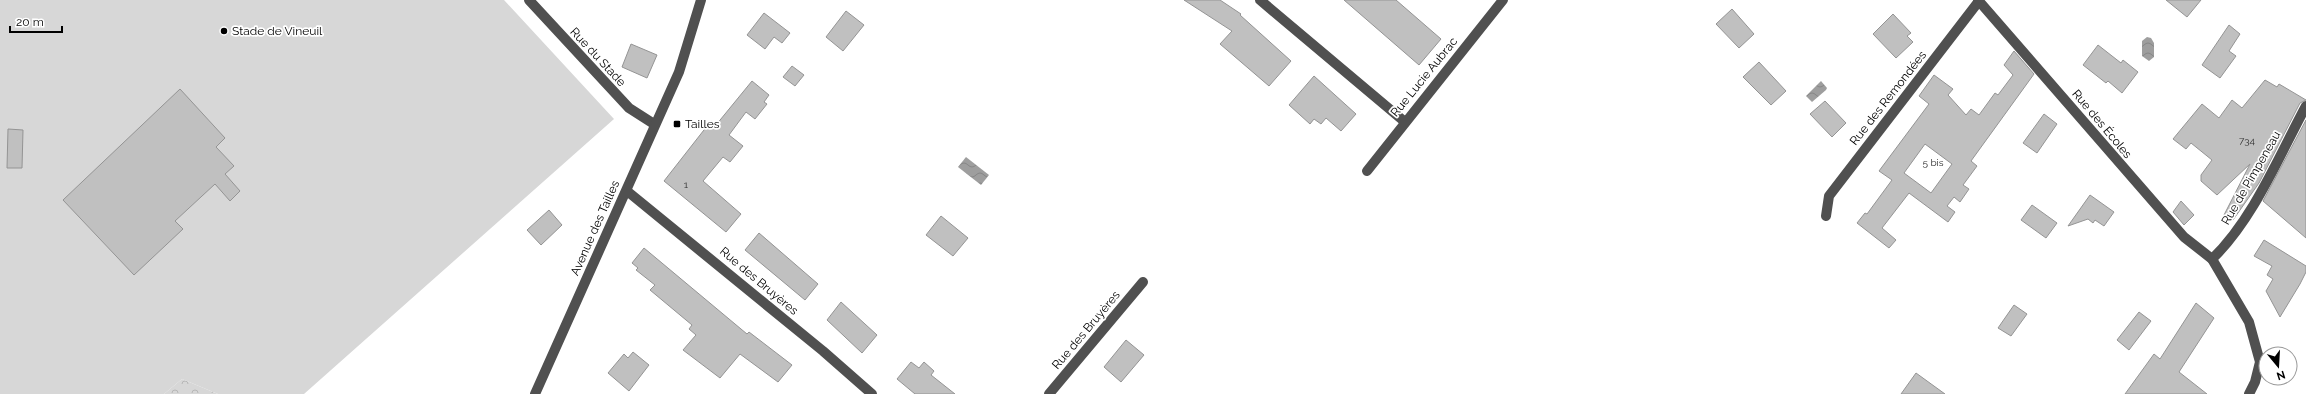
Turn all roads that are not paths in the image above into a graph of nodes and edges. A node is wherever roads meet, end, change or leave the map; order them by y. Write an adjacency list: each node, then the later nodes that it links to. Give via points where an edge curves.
1 (529, 0): 8 (street, Rue du Stade, via 629,108)
2 (701, 0): 8 (street, Avenue des Tailles, via 679,72)
3 (1260, 0): 7 (street)
4 (1503, 0): 7 (street, Rue Lucie Aubrac)
5 (1979, 1): 11 (street, Rue des Remondées, via 1830,196); 12 (street, Rue des Écoles, via 2184,237)
6 (2306, 106): 12 (street, Rue de Pimpeneau, via 2256,198 2228,243)
7 (1405, 122): 9 (street, Rue Lucie Aubrac)
8 (654, 124): 10 (street, Avenue des Tailles)
9 (1367, 172)
10 (627, 191): 14 (street, Avenue des Tailles); 15 (street, Rue des Bruyères)
11 (1826, 216)
12 (2212, 258): 17 (street, via 2248,322 2256,344 2260,362)
13 (1143, 282): 16 (street, Rue des Bruyères)
14 (535, 394)
15 (872, 394)
16 (1049, 394)
17 (2249, 394)

